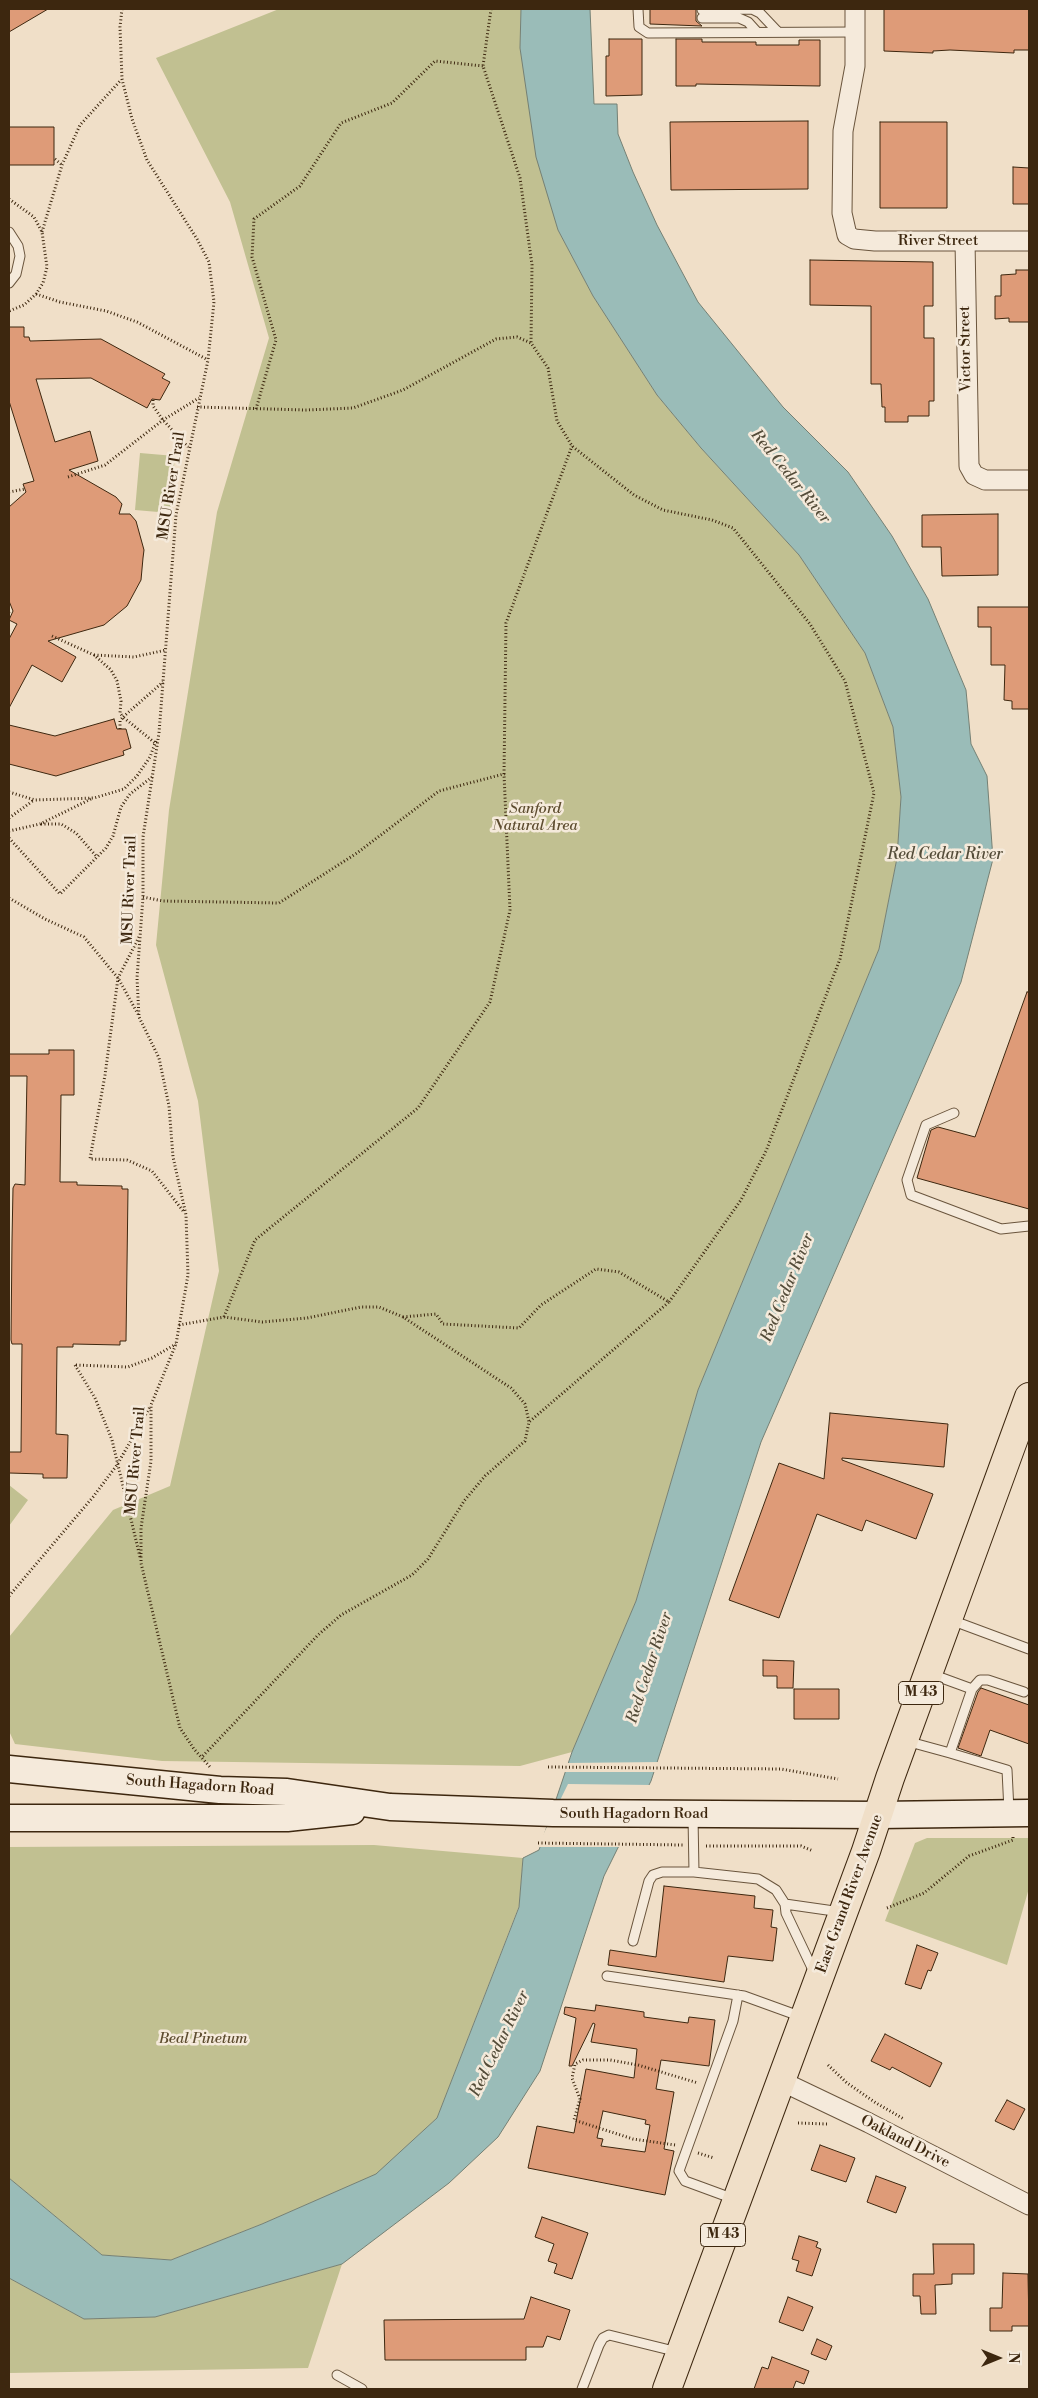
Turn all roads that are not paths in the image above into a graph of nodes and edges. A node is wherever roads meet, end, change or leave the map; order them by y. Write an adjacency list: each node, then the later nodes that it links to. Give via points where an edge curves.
1 (638, 9): 4 (lane, via 639,27 648,33)
2 (855, 9): 6 (street)
3 (702, 14): 4 (lane, via 739,18); 5 (lane, via 752,9)
4 (757, 32): 5 (lane)
5 (778, 32): 6 (lane)
6 (856, 32): 8 (street, River Street, via 855,66 843,131 842,213 848,235 854,239 875,241)
7 (9, 232): 10 (lane, via 20,256 16,274)
8 (965, 241): 9 (street, River Street); 11 (street, Victor Street, via 969,466 974,475 985,480)
9 (1029, 241)
10 (9, 283)
11 (1029, 480)
12 (954, 1113): 13 (lane, via 926,1125 907,1180 911,1195 1002,1229)
13 (1029, 1226)
14 (1026, 1413): 15 (main road, East Grand River Avenue / M 43)
15 (948, 1620): 16 (lane); 17 (main road, East Grand River Avenue / M 43)
16 (1029, 1649)
17 (929, 1674): 18 (lane); 20 (main road, East Grand River Avenue / M 43)
18 (972, 1689): 19 (lane, via 980,1680 988,1680); 21 (lane)
19 (1024, 1692)
20 (904, 1740): 21 (lane); 25 (main road, East Grand River Avenue / M 43)
21 (950, 1752): 27 (lane, via 1007,1770)
22 (9, 1769): 23 (street, South Hagadorn Road, via 220,1790 287,1792)
23 (390, 1807): 24 (street, South Hagadorn Road); 26 (street, South Hagadorn Road, via 287,1818)
24 (694, 1814): 25 (street, South Hagadorn Road); 28 (lane)
25 (878, 1815): 27 (street, South Hagadorn Road); 30 (main road, East Grand River Avenue / M 43)
26 (9, 1818)
27 (1017, 1821)
28 (694, 1872): 29 (lane, via 758,1879 776,1890); 31 (lane, via 653,1875)
29 (785, 1904): 30 (lane); 33 (lane, via 786,1913)
30 (844, 1913): 33 (main road, East Grand River Avenue / M 43)
31 (633, 1941)
32 (607, 1976): 34 (lane)
33 (818, 1981): 35 (main road, East Grand River Avenue / M 43)
34 (738, 1995): 35 (lane); 37 (lane, via 732,2021 679,2171 685,2181)
35 (805, 2017): 36 (main road, East Grand River Avenue / M 43)
36 (780, 2080): 37 (main road, East Grand River Avenue / M 43); 38 (street, Oakland Drive)
37 (736, 2200): 39 (main road, East Grand River Avenue / M 43)
38 (1029, 2205)
39 (680, 2353): 42 (lane, via 609,2335 599,2344); 43 (main road, East Grand River Avenue / M 43)
40 (337, 2375): 41 (lane)
41 (362, 2389)
42 (582, 2389)
43 (667, 2389)

